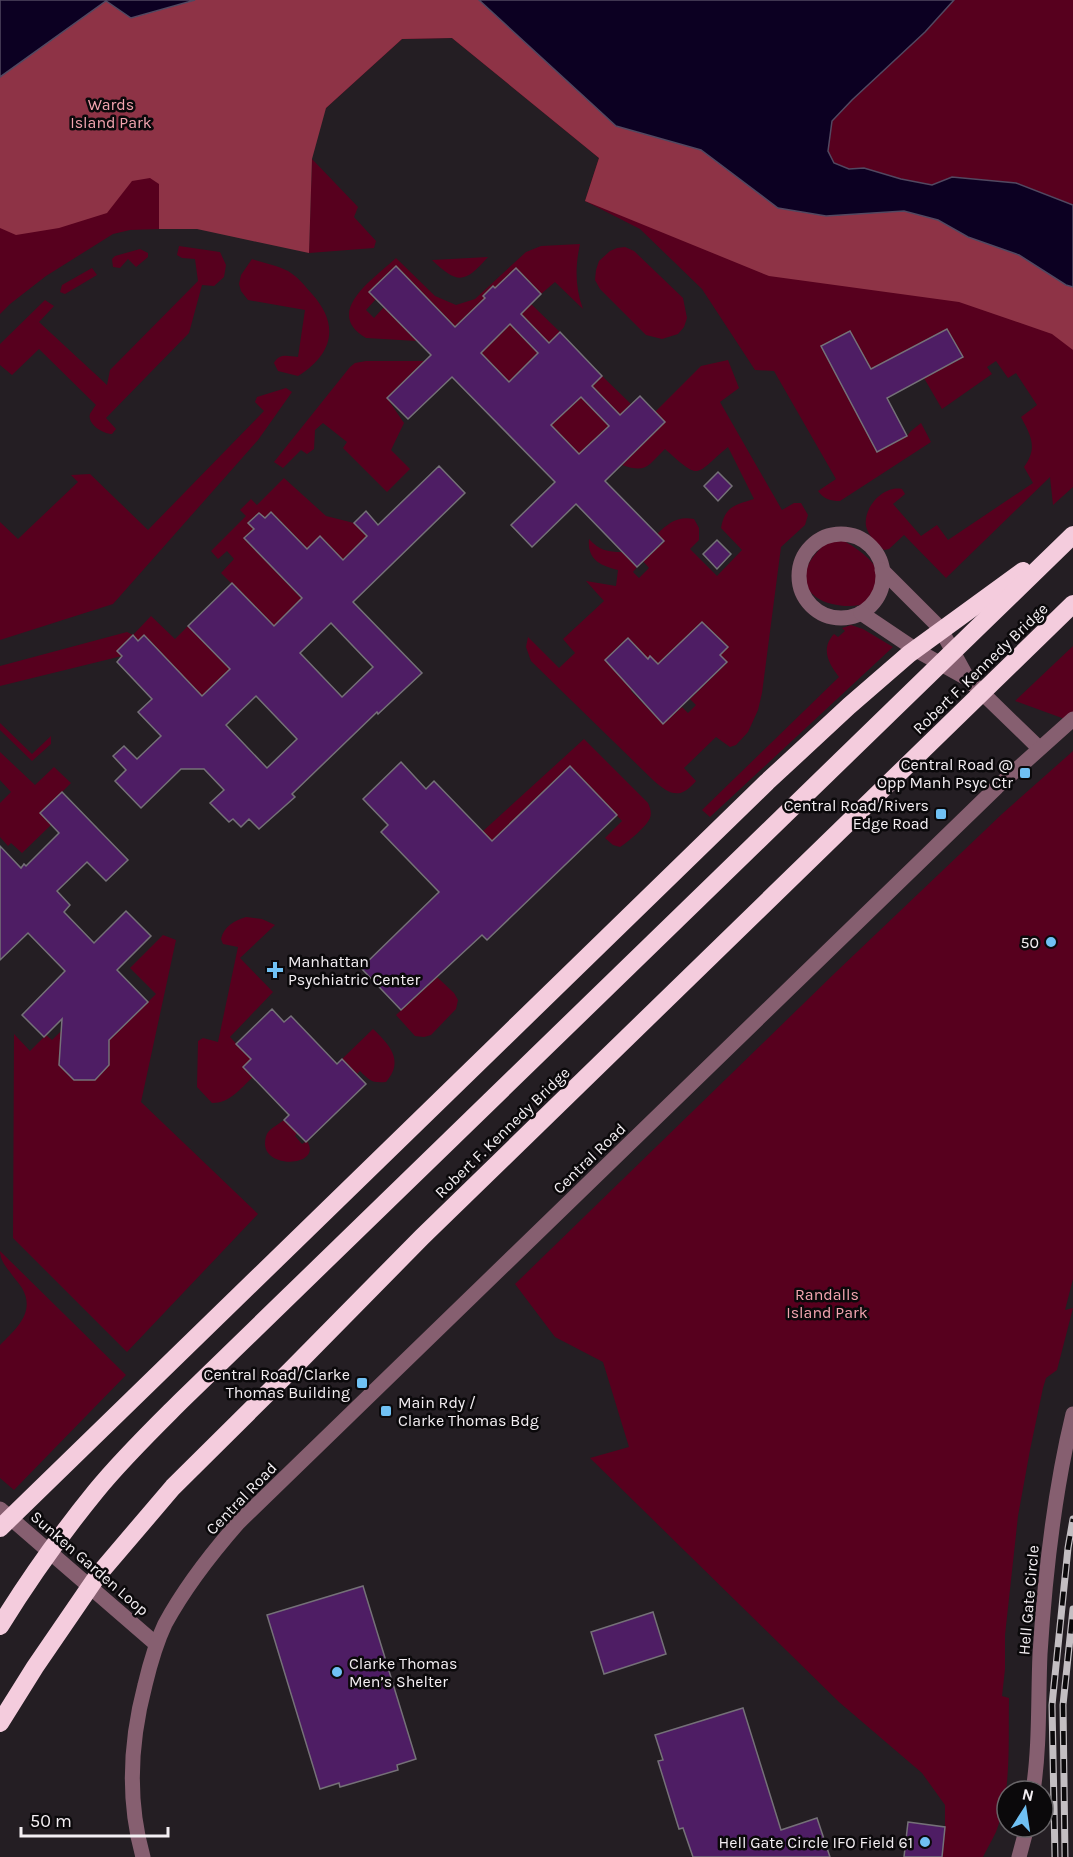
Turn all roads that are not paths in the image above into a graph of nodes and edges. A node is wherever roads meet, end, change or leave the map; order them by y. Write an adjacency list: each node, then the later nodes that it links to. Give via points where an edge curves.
1 (1073, 535): 10 (highway, bridge, via 909,654 798,753); 11 (highway, Robert F. Kennedy Bridge, bridge, via 181,1401 97,1490)
2 (882, 570): 4 (street, via 882,587); 4 (street, via 873,549 849,535 822,539 803,559 799,572 801,586 815,609 842,618); 5 (street, via 940,628)
3 (1073, 604): 13 (highway, Robert F. Kennedy Bridge, bridge, via 422,1237 173,1487 98,1575)
4 (861, 613): 5 (street)
5 (968, 679): 7 (street)
6 (1073, 719): 7 (street, Central Road)
7 (1039, 748): 12 (street, Central Road, via 238,1523 189,1584)
8 (1073, 1414): 14 (street, Hell Gate Circle, via 1048,1566)
9 (0, 1509): 12 (street, Sunken Garden Loop)
10 (0, 1528)
11 (0, 1626)
12 (156, 1644): 16 (street, via 132,1757 132,1792)
13 (0, 1723)
14 (1035, 1779)
15 (1024, 1839): 17 (street)
16 (143, 1857)
17 (1019, 1857)

